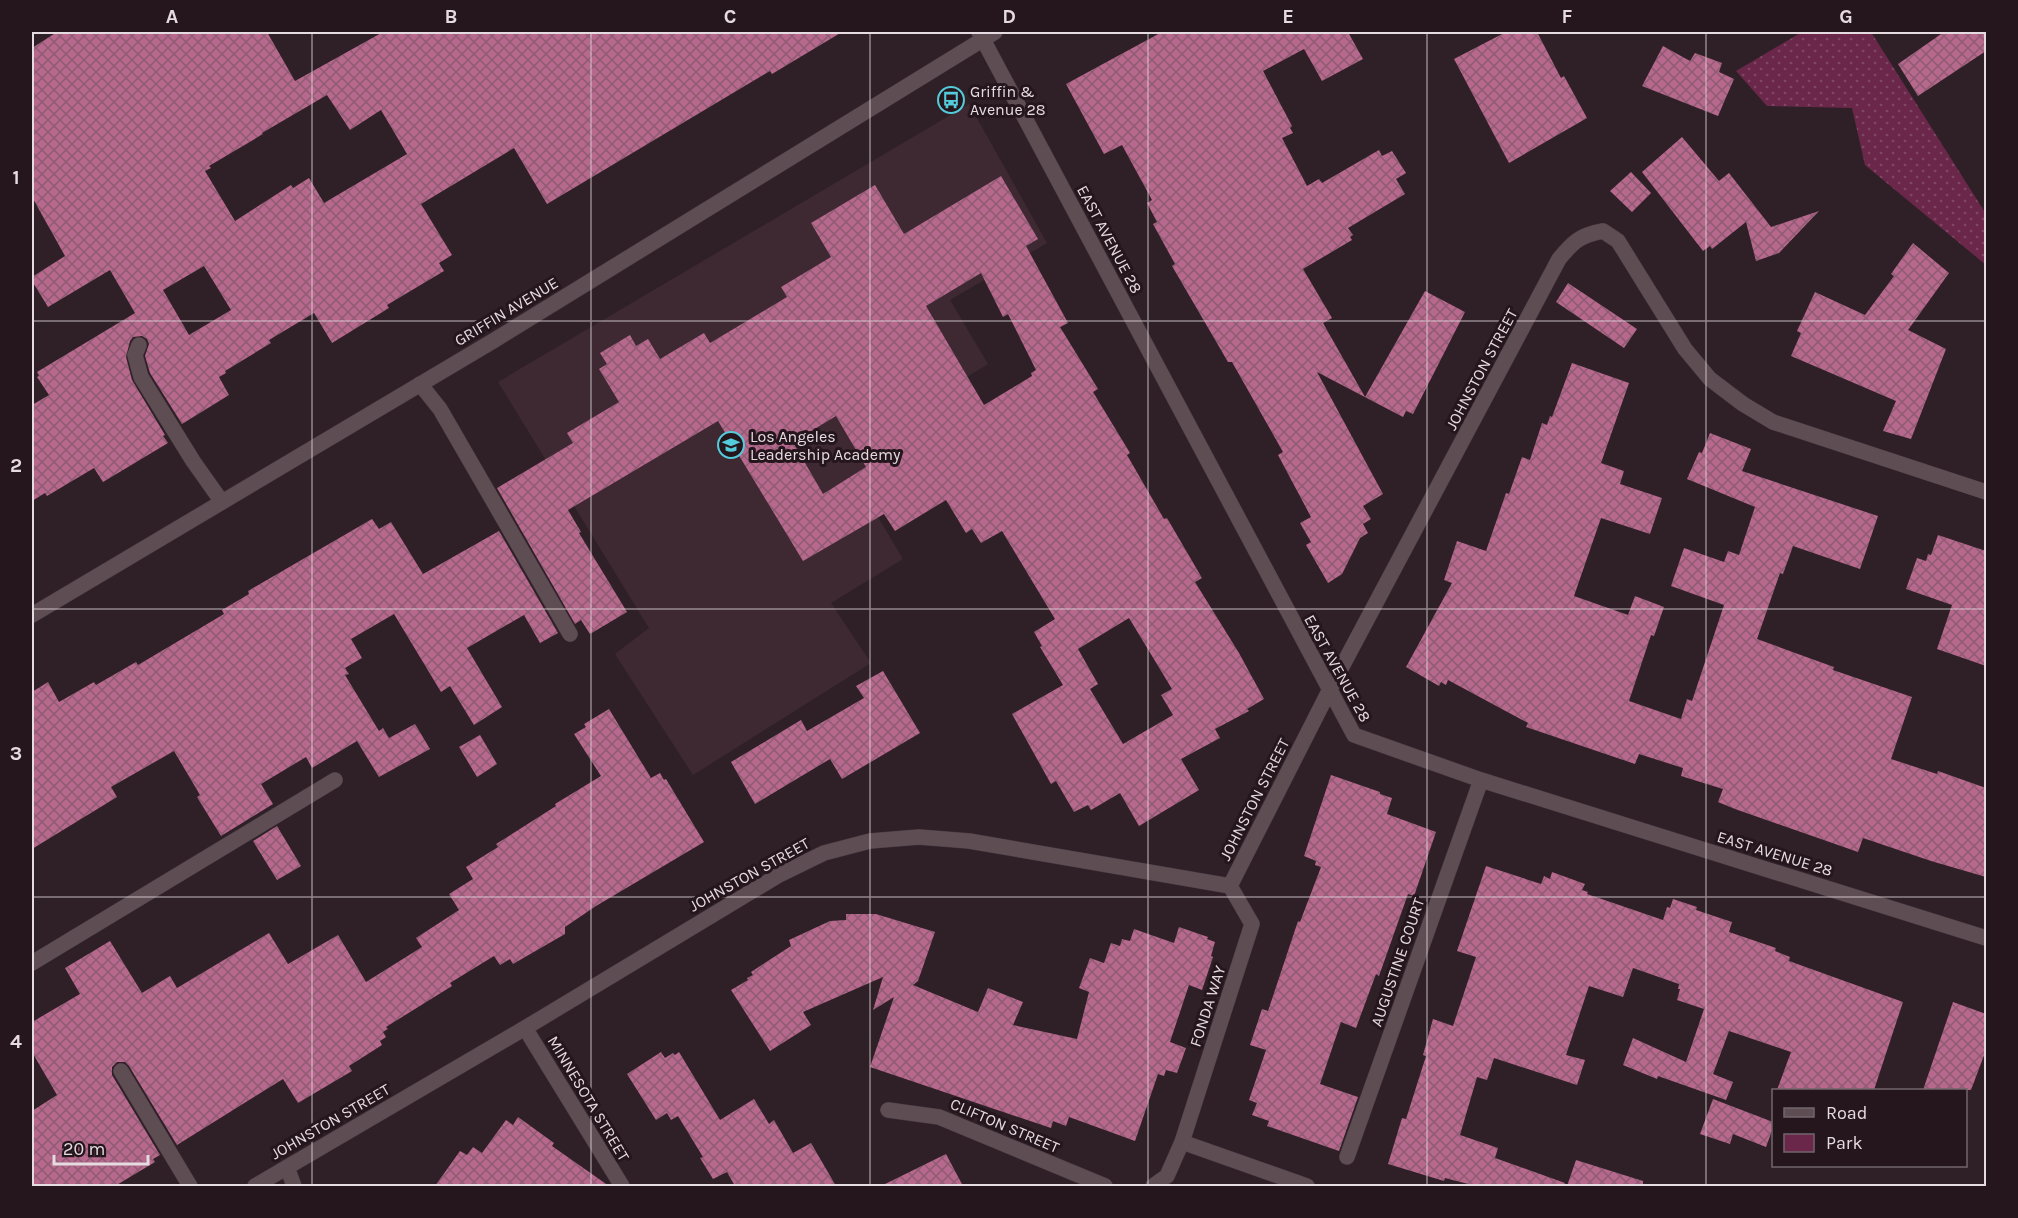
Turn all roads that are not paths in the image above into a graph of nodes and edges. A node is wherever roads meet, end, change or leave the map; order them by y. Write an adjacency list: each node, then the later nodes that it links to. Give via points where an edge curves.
1 (986, 34): 3 (street, GRIFFIN AVENUE); 8 (street, EAST AVENUE 28)
2 (139, 345): 5 (street, via 135,355 141,377)
3 (420, 384): 5 (street, GRIFFIN AVENUE); 7 (street, via 440,409)
4 (1986, 492): 8 (street, JOHNSTON STREET, via 1773,422 1743,404 1710,379 1685,349 1618,241 1603,231 1586,234 1559,259)
5 (222, 502): 6 (street, GRIFFIN AVENUE)
6 (32, 615)
7 (570, 634)
8 (1329, 691): 10 (street, EAST AVENUE 28, via 1354,735); 11 (street, JOHNSTON STREET)
9 (335, 780): 13 (street)
10 (1480, 780): 12 (street, EAST AVENUE 28); 18 (street, AUGUSTINE COURT)
11 (1230, 885): 14 (street, JOHNSTON STREET, via 969,841 919,837 870,841 824,853 779,875); 17 (street, FONDA WAY, via 1252,924)
12 (1986, 938)
13 (32, 963)
14 (525, 1028): 19 (street, JOHNSTON STREET); 23 (street, MINNESOTA STREET)
15 (121, 1071): 20 (street)
16 (888, 1110): 24 (street, CLIFTON STREET, via 939,1117)
17 (1182, 1142): 25 (street, via 1167,1176); 26 (street)
18 (1347, 1157)
19 (287, 1167): 21 (street, JOHNSTON STREET); 22 (street)
20 (190, 1186)
21 (255, 1186)
22 (294, 1186)
23 (622, 1186)
24 (1105, 1186)
25 (1153, 1186)
26 (1306, 1186)

